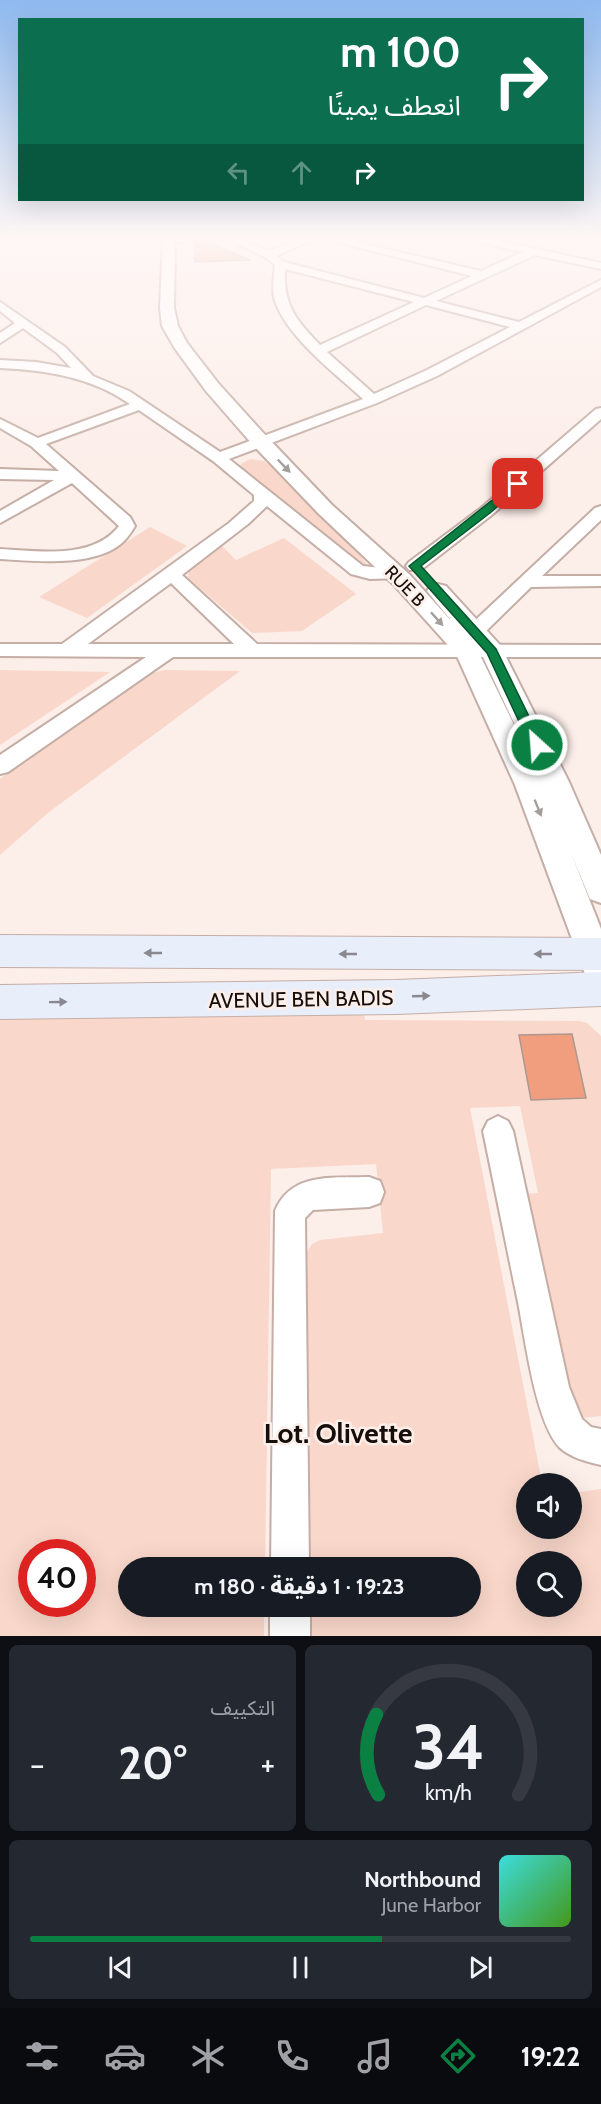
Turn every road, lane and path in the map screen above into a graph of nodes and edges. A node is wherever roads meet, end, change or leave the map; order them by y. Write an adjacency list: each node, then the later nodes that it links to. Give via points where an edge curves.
1 (13, 315): 7 (street)
2 (168, 315): 18 (street, RUE B, via 170,326 212,387)
3 (290, 315): 10 (street)
4 (394, 315): 10 (street)
5 (482, 315): 8 (street)
6 (541, 315): 8 (street)
7 (23, 323): 9 (street); 12 (street, via 61,350)
8 (521, 326): 13 (street)
9 (0, 339)
10 (320, 350): 13 (street)
11 (0, 364): 12 (street, via 47,367)
12 (88, 378): 14 (street)
13 (372, 400): 18 (street)
14 (141, 405): 19 (street); 20 (street)
15 (601, 412): 17 (street)
16 (0, 423): 19 (street)
17 (594, 426): 28 (street)
18 (268, 439): 20 (street); 28 (street, RUE B, via 325,509)
19 (36, 443): 22 (street)
20 (218, 458): 24 (street)
21 (7, 474): 22 (street); 23 (street)
22 (72, 477): 23 (street); 27 (street, via 124,520 125,532 108,544 75,556)
23 (39, 493): 26 (street)
24 (262, 495): 28 (street, via 357,570 370,574); 29 (street, via 262,502 255,509)
25 (601, 511): 30 (street)
26 (0, 518)
27 (0, 554)
28 (405, 570): 32 (street, RUE B)
29 (172, 575): 34 (street); 36 (street)
30 (529, 582): 31 (street); 32 (street)
31 (601, 582)
32 (471, 641): 36 (street); 37 (street, RUE B); 42 (street, RUE B, one-way to 42)
33 (0, 650): 34 (street)
34 (66, 650): 35 (street)
35 (169, 650): 36 (street); 39 (street)
36 (252, 650)
37 (492, 651): 38 (street); 40 (street, RUE B)
38 (601, 651)
39 (0, 766)
40 (601, 890)
41 (0, 951): 42 (main road, AVENUE BEN BADIS, one-way to 41)
42 (599, 961)
43 (601, 989): 44 (main road, AVENUE BEN BADIS, one-way to 43, via 396,998)
44 (0, 1002)
45 (498, 1131): 47 (street, via 559,1405 567,1428 578,1440)
46 (369, 1192): 48 (street, via 307,1195 290,1211)
47 (601, 1447)
48 (290, 1557)
49 (290, 1617): 50 (street)
50 (290, 1636)

